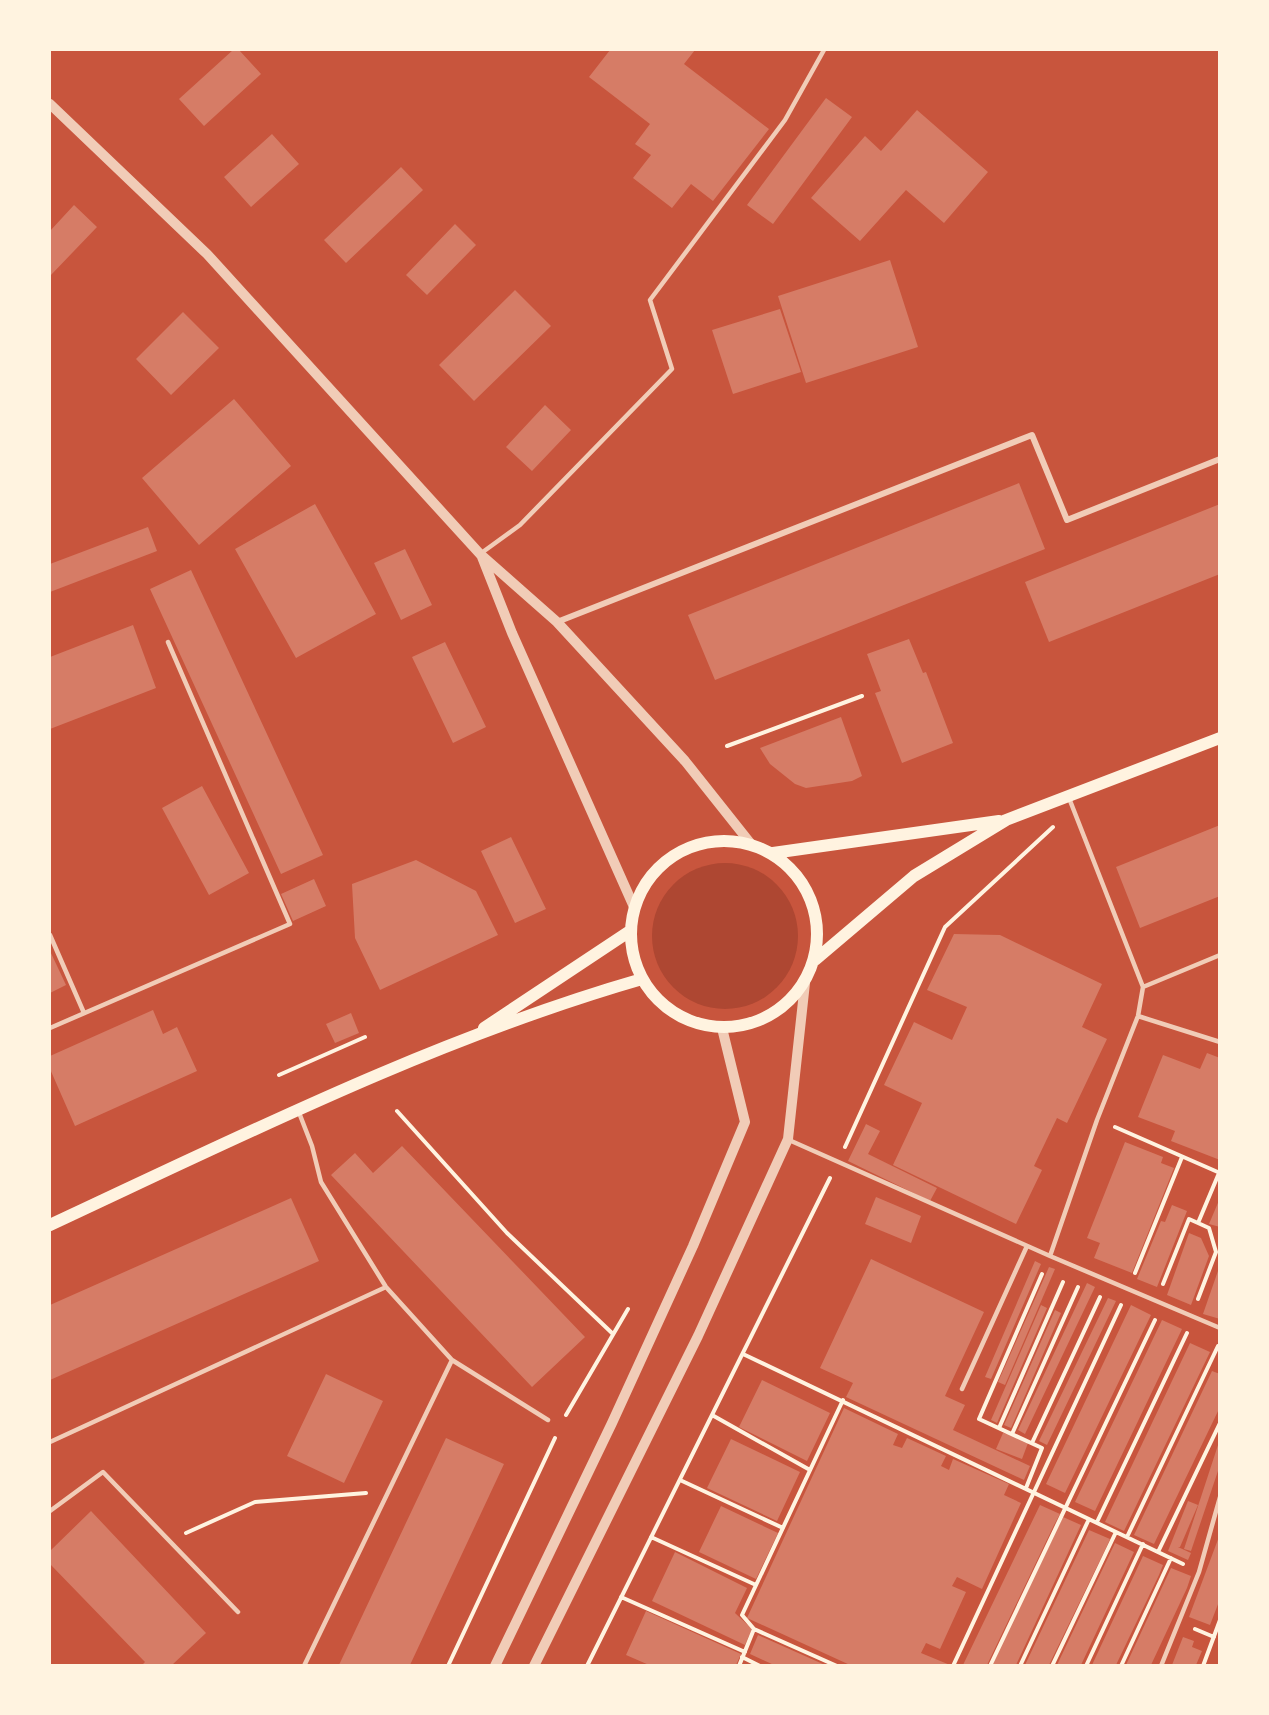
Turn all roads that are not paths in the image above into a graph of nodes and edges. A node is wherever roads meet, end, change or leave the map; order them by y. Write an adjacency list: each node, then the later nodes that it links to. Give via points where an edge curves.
1 (824, 50): 4 (lane, via 785,120 650,300 672,369 520,525)
2 (50, 104): 4 (street, via 207,254)
3 (1220, 459): 5 (street, via 1067,520 1032,435)
4 (480, 554): 5 (street); 12 (street)
5 (557, 622): 10 (street, via 685,761)
6 (168, 642): 20 (lane, via 290,924)
7 (1220, 738): 8 (main road)
8 (1068, 796): 9 (main road); 19 (lane)
9 (1006, 820): 11 (main road); 16 (main road, via 914,876)
10 (751, 844): 11 (main road); 12 (main road, via 702,842 679,851 659,866)
11 (773, 853): 16 (main road, via 807,889 816,912 819,936)
12 (634, 906): 13 (main road)
13 (630, 931): 17 (main road, via 633,956); 24 (main road)
14 (50, 934): 20 (lane)
15 (1220, 955): 19 (lane)
16 (815, 960): 18 (main road)
17 (642, 979): 23 (main road, via 675,1014 698,1024); 24 (main road, via 581,996)
18 (805, 983): 23 (main road, via 770,1016 747,1025); 27 (street)
19 (1143, 987): 21 (lane)
20 (84, 1013): 22 (lane)
21 (1138, 1016): 25 (lane); 30 (lane)
22 (50, 1028)
23 (722, 1028): 41 (street, via 745,1122 612,1423)
24 (469, 1039): 26 (main road)
25 (1220, 1042)
26 (298, 1110): 28 (main road); 31 (lane, via 321,1182)
27 (788, 1139): 29 (lane); 42 (street, via 707,1317)
28 (50, 1225)
29 (1027, 1246): 30 (lane); 34 (lane)
30 (1050, 1256): 32 (lane)
31 (386, 1287): 33 (lane); 36 (lane)
32 (1220, 1328)
33 (452, 1360): 35 (lane); 40 (lane)
34 (962, 1389)
35 (548, 1420)
36 (50, 1442)
37 (1220, 1497): 43 (lane, via 1199,1572)
38 (50, 1511): 39 (lane, via 103,1472)
39 (238, 1612)
40 (304, 1665)
41 (495, 1665)
42 (534, 1665)
43 (1161, 1665)

